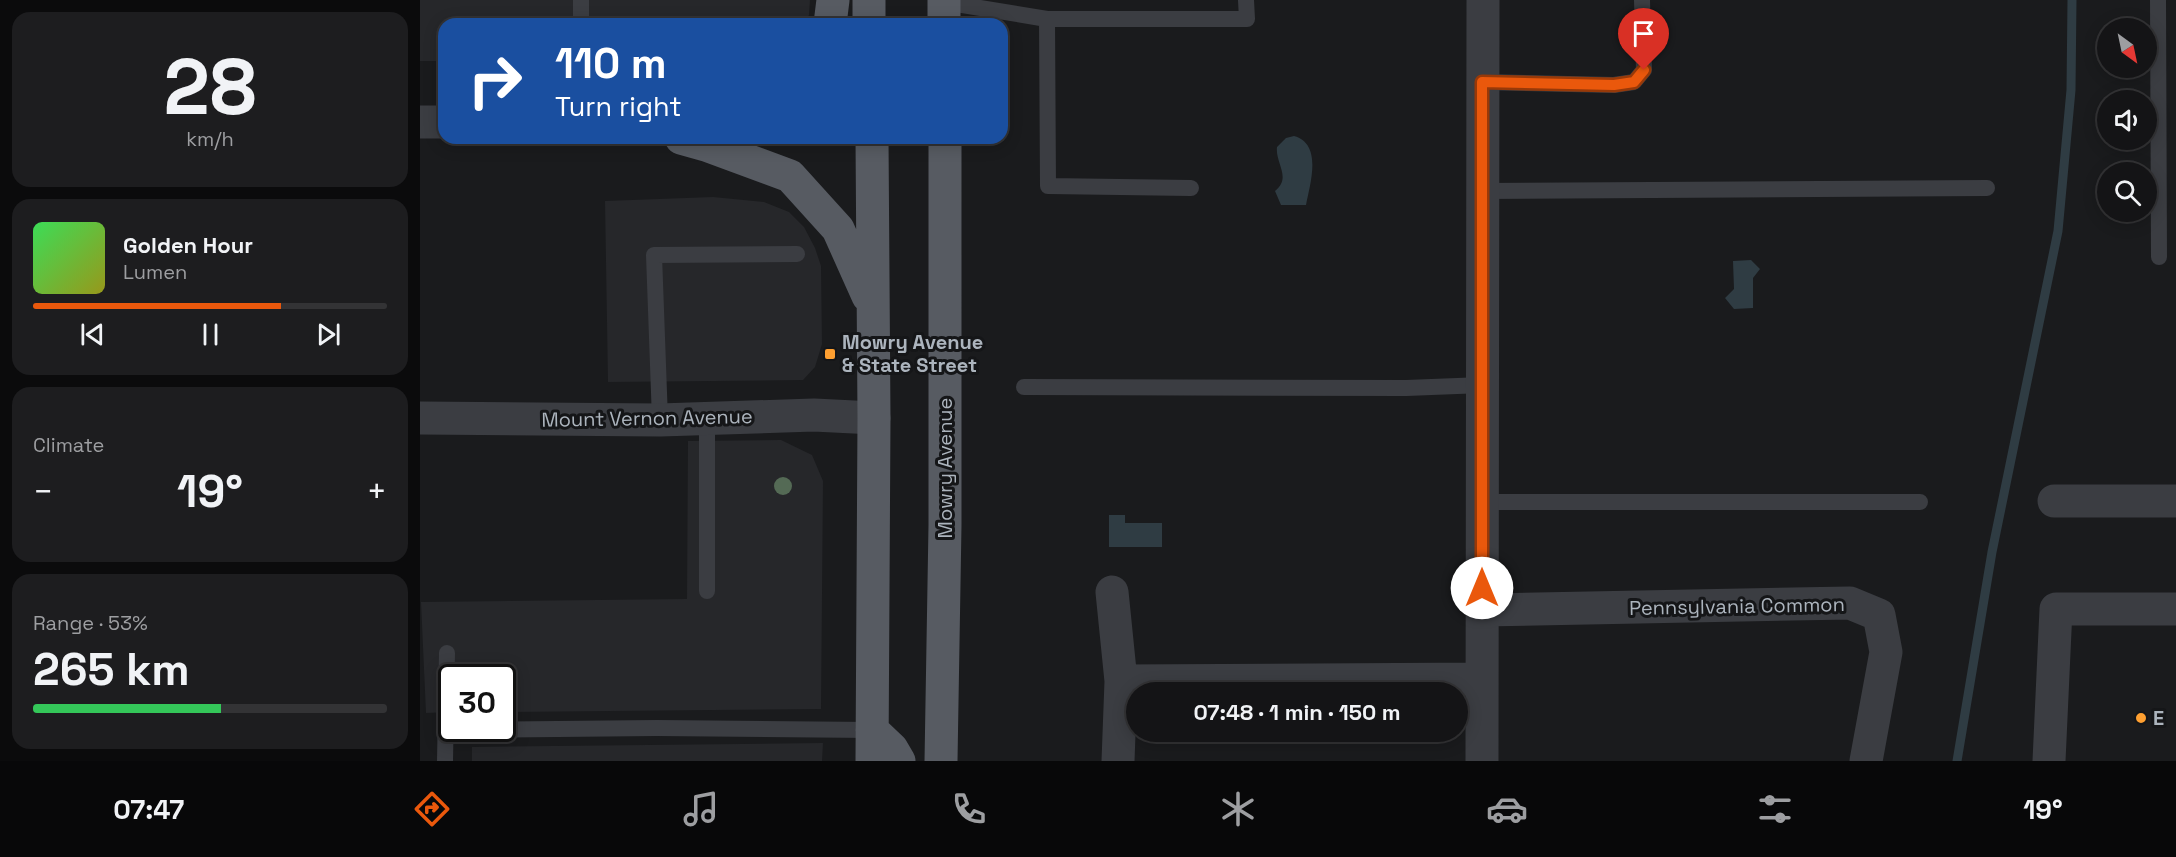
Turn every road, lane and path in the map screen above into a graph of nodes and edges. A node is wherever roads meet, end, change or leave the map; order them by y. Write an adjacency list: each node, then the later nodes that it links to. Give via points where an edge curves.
1 (581, 0): 9 (lane)
2 (833, 0): 10 (main road)
3 (869, 0): 11 (main road)
4 (1246, 0): 12 (lane, via 1247,19)
5 (1483, 0): 13 (street)
6 (1642, 0): 13 (lane, via 1644,70 1634,82)
7 (2158, 0): 23 (lane)
8 (944, 9): 12 (lane)
9 (581, 18)
10 (831, 18)
11 (869, 18)
12 (1047, 19): 19 (lane, via 1048,186)
13 (1482, 82): 21 (street)
14 (420, 122): 15 (street)
15 (438, 122)
16 (702, 144): 24 (main road, via 790,176 838,230)
17 (872, 144): 24 (main road)
18 (945, 144): 48 (main road, Mowry Avenue)
19 (1191, 188)
20 (1987, 188): 21 (lane)
21 (1482, 191): 25 (street)
22 (797, 254): 30 (lane, via 654,255)
23 (2159, 257)
24 (873, 306): 28 (main road)
25 (1483, 385): 26 (lane); 33 (street)
26 (1024, 387)
27 (420, 418): 30 (street, Mount Vernon Avenue)
28 (874, 418): 29 (street, Mount Vernon Avenue, via 814,415); 45 (main road)
29 (707, 419): 30 (street, Mount Vernon Avenue); 35 (lane)
30 (660, 420)
31 (2054, 501): 32 (street)
32 (2176, 501)
33 (1482, 502): 34 (lane); 38 (street)
34 (1920, 502)
35 (708, 591)
36 (1112, 592): 42 (street)
37 (2176, 609): 52 (street, via 2056,609)
38 (1482, 610): 41 (street); 51 (street, Pennsylvania Common, via 1850,603 1879,615 1886,652)
39 (447, 653): 40 (lane)
40 (447, 664)
41 (1482, 680): 42 (street); 50 (street)
42 (1121, 681): 49 (street)
43 (516, 729): 45 (lane, via 657,728)
44 (446, 742): 46 (lane)
45 (872, 745): 47 (main road, via 892,749)
46 (445, 761)
47 (899, 761)
48 (941, 761)
49 (1119, 761)
50 (1482, 761)
51 (1866, 761)
52 (2049, 761)

